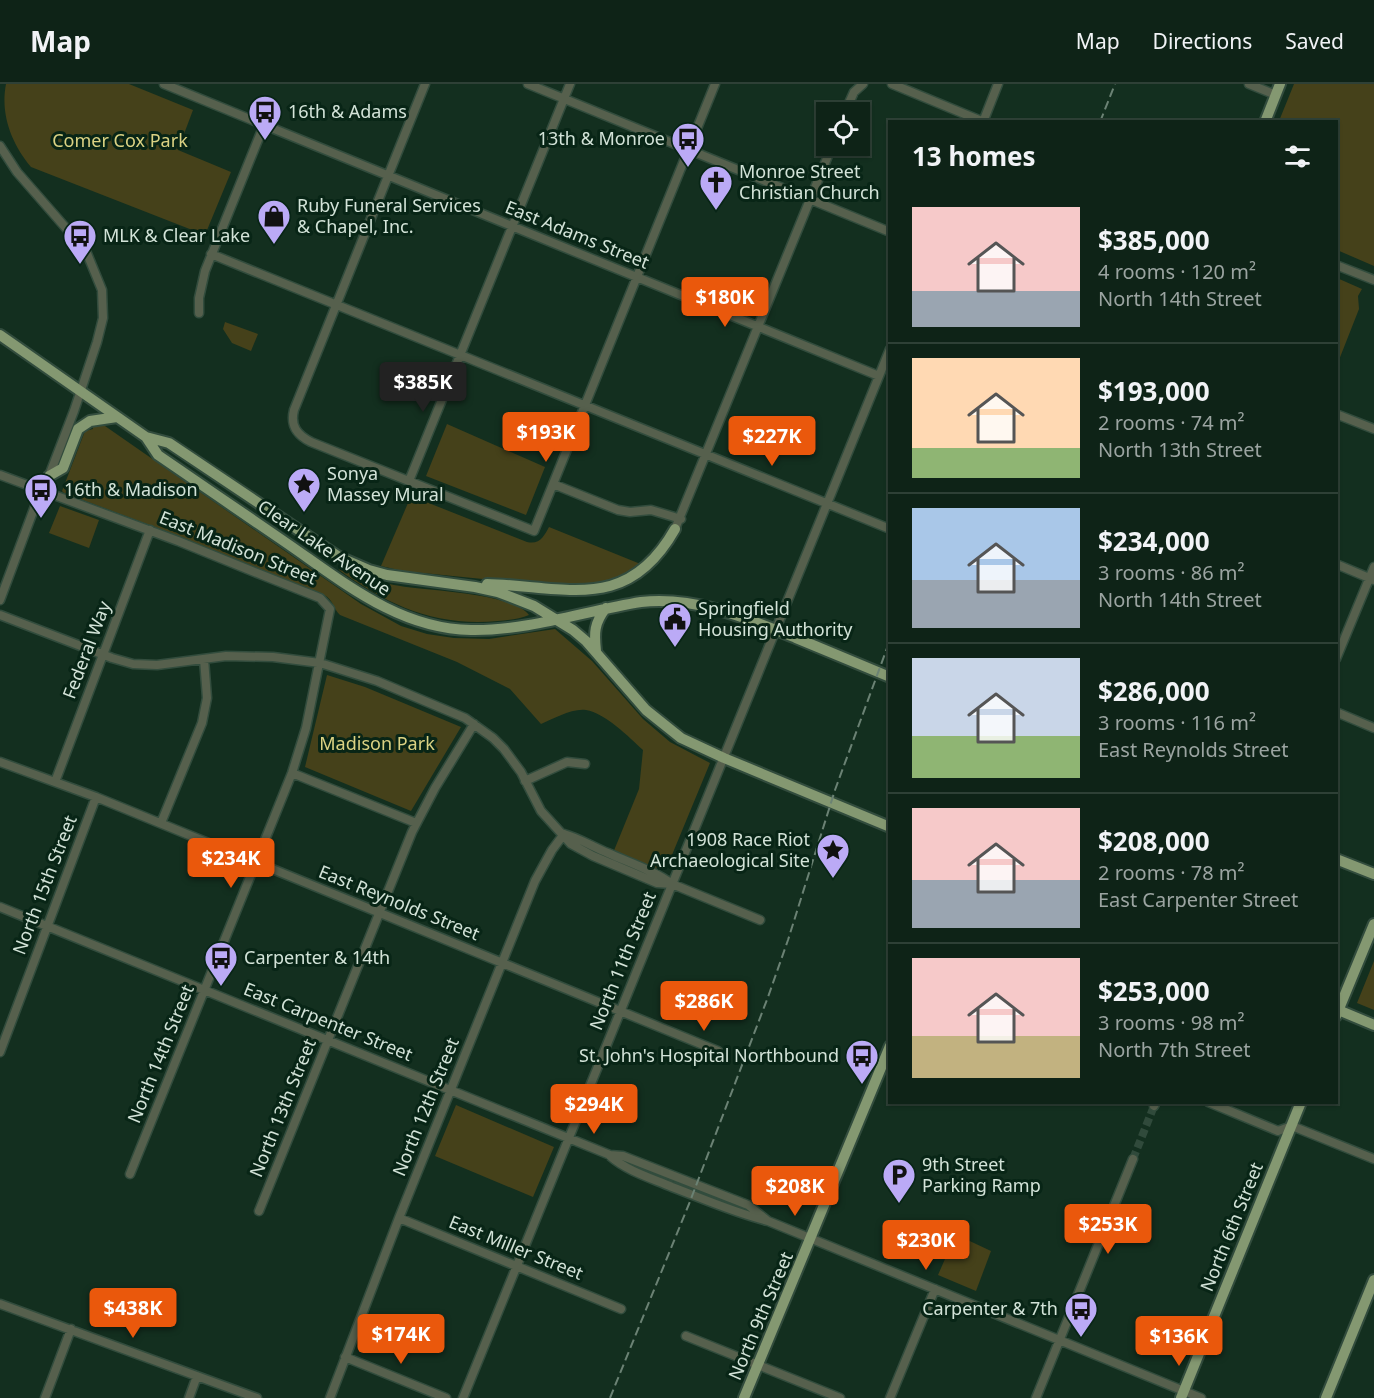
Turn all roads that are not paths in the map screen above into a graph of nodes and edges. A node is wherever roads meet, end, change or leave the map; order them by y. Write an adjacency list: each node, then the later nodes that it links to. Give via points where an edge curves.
1 (164, 84): 16 (street, East Adams Street)
2 (425, 84): 20 (street)
3 (528, 84): 12 (street)
4 (570, 84): 12 (street)
5 (715, 84): 18 (street)
6 (863, 84): 10 (street)
7 (892, 84): 13 (street)
8 (998, 84): 14 (street)
9 (1250, 84): 11 (street)
10 (854, 88)
11 (1278, 89): 15 (main road)
12 (564, 99): 18 (street); 22 (street)
13 (981, 120)
14 (983, 120)
15 (1266, 120)
16 (264, 125): 20 (street, East Adams Street); 24 (street)
17 (0, 146): 35 (street, via 17,172 86,251 99,279 103,318)
18 (688, 150): 21 (street); 26 (street)
19 (828, 156): 21 (street)
20 (388, 176): 22 (street, East Adams Street); 28 (street)
21 (810, 199): 23 (street); 30 (street)
22 (513, 226): 26 (street, East Adams Street); 33 (street)
23 (888, 231)
24 (212, 254): 28 (street); 29 (street, via 202,280)
25 (1338, 266): 27 (street)
26 (636, 278): 30 (street, East Adams Street); 36 (street)
27 (1374, 280)
28 (336, 304): 33 (street); 44 (street, via 294,410 293,426 303,438)
29 (199, 313)
30 (758, 327): 34 (street, East Adams Street); 41 (street)
31 (0, 335): 35 (main road, Clear Lake Avenue)
32 (888, 354): 34 (street, North 11th Street)
33 (461, 355): 36 (street); 44 (street)
34 (879, 376): 47 (street, North 11th Street)
35 (81, 390): 38 (main road, Clear Lake Avenue); 43 (street)
36 (584, 406): 41 (street); 45 (street)
37 (1338, 415): 39 (street)
38 (117, 417): 40 (main road, Clear Lake Avenue); 43 (main road, via 90,421 78,429 63,468)
39 (1374, 429)
40 (146, 437): 54 (main road, Clear Lake Avenue, via 169,443 339,557 387,575); 59 (main road, Clear Lake Avenue, via 158,455 371,601 402,616 468,630)
41 (706, 455): 47 (street); 48 (street)
42 (0, 475): 46 (street, East Madison Street)
43 (49, 476): 46 (street)
44 (409, 482): 45 (street, via 534,531)
45 (552, 484): 48 (street, via 618,510 651,510)
46 (41, 490): 50 (street, East Madison Street); 55 (street)
47 (827, 504): 49 (street); 60 (street, North 11th Street)
48 (678, 524): 54 (main road, via 663,550 647,566 609,587 575,591)
49 (888, 528)
50 (150, 530): 56 (street, East Madison Street, via 310,594); 62 (street, Federal Way)
51 (1338, 565): 53 (street)
52 (1374, 567): 53 (street)
53 (1372, 579): 63 (street)
54 (442, 583): 59 (main road, Clear Lake Avenue, via 498,592)
55 (0, 600)
56 (328, 605): 65 (street, North 14th Street, via 331,614)
57 (606, 608): 59 (main road); 60 (main road, via 657,600 694,603); 61 (main road, via 595,626)
58 (0, 615): 62 (street)
59 (555, 619): 61 (main road)
60 (775, 630): 66 (main road); 70 (street, North 11th Street)
61 (596, 651): 70 (main road, via 664,726)
62 (104, 654): 64 (street, via 144,665); 75 (street, Federal Way)
63 (1338, 655)
64 (204, 659): 65 (street, via 248,656); 77 (street, via 207,698 202,723)
65 (320, 663): 68 (street, via 377,681); 73 (street, North 14th Street)
66 (888, 676)
67 (1338, 713): 69 (street)
68 (474, 724): 74 (street, via 504,749); 78 (street, North 13th Street)
69 (1374, 728)
70 (724, 758): 79 (main road); 84 (street, North 11th Street)
71 (0, 762): 75 (street, East Reynolds Street)
72 (585, 764): 74 (street, via 567,762)
73 (292, 773): 78 (street); 82 (street, North 14th Street)
74 (525, 781): 80 (street, via 541,811)
75 (55, 782): 76 (street, East Reynolds Street)
76 (96, 797): 77 (street, East Reynolds Street); 89 (street, North 15th Street)
77 (161, 823): 82 (street, East Reynolds Street)
78 (416, 823): 86 (street, North 13th Street)
79 (888, 825)
80 (564, 834): 84 (street, via 660,874); 90 (street, North 12th Street, via 535,881)
81 (1338, 860): 83 (main road)
82 (256, 862): 86 (street, East Reynolds Street); 91 (street, North 14th Street)
83 (1374, 874)
84 (672, 885): 87 (street); 93 (street, North 11th Street)
85 (0, 907): 89 (street, East Carpenter Street)
86 (380, 913): 90 (street, East Reynolds Street); 96 (street, North 13th Street)
87 (760, 920)
88 (1374, 924): 92 (main road)
89 (48, 925): 91 (street, East Carpenter Street); 99 (street, North 15th Street)
90 (502, 963): 93 (street, East Reynolds Street); 100 (street, North 12th Street)
91 (204, 989): 96 (street, East Carpenter Street); 107 (street, North 14th Street)
92 (1338, 1010)
93 (621, 1011): 97 (street, East Reynolds Street); 104 (street, North 11th Street)
94 (1338, 1012): 95 (main road)
95 (1374, 1024)
96 (328, 1040): 100 (street, East Carpenter Street); 108 (street, North 13th Street)
97 (718, 1051)
98 (888, 1051): 110 (main road, North 9th Street)
99 (0, 1052)
100 (450, 1090): 104 (street, East Carpenter Street); 109 (street, North 12th Street)
101 (1213, 1104): 103 (street, via 1278,1131)
102 (1300, 1104): 103 (main road, North 6th Street)
103 (1292, 1126): 106 (street); 122 (main road, North 6th Street)
104 (568, 1139): 110 (street, East Carpenter Street, via 748,1205 768,1221); 111 (street, North 11th Street)
105 (1133, 1160): 118 (street)
106 (1374, 1160)
107 (130, 1174)
108 (259, 1211)
109 (399, 1218): 111 (street, East Miller Street); 119 (street, North 12th Street)
110 (811, 1238): 113 (street, East Carpenter Street); 120 (main road, North 9th Street)
111 (517, 1266): 115 (street, East Miller Street); 128 (street, North 11th Street)
112 (1374, 1280): 134 (main road)
113 (935, 1289): 118 (street, East Carpenter Street); 131 (street)
114 (0, 1304): 116 (street)
115 (621, 1309)
116 (71, 1329): 121 (street); 123 (street)
117 (686, 1336): 120 (street)
118 (1059, 1340): 122 (street, East Carpenter Street); 132 (street)
119 (345, 1357): 126 (street, North 12th Street); 127 (street)
120 (758, 1365): 129 (main road, North 9th Street); 130 (street)
121 (197, 1376): 124 (street); 125 (street)
122 (1183, 1394): 133 (street, East Carpenter Street)
123 (45, 1398)
124 (189, 1398)
125 (257, 1398)
126 (330, 1398)
127 (446, 1398)
128 (463, 1398)
129 (744, 1398)
130 (840, 1398)
131 (890, 1398)
132 (1036, 1398)
133 (1201, 1398)
134 (1326, 1398)

